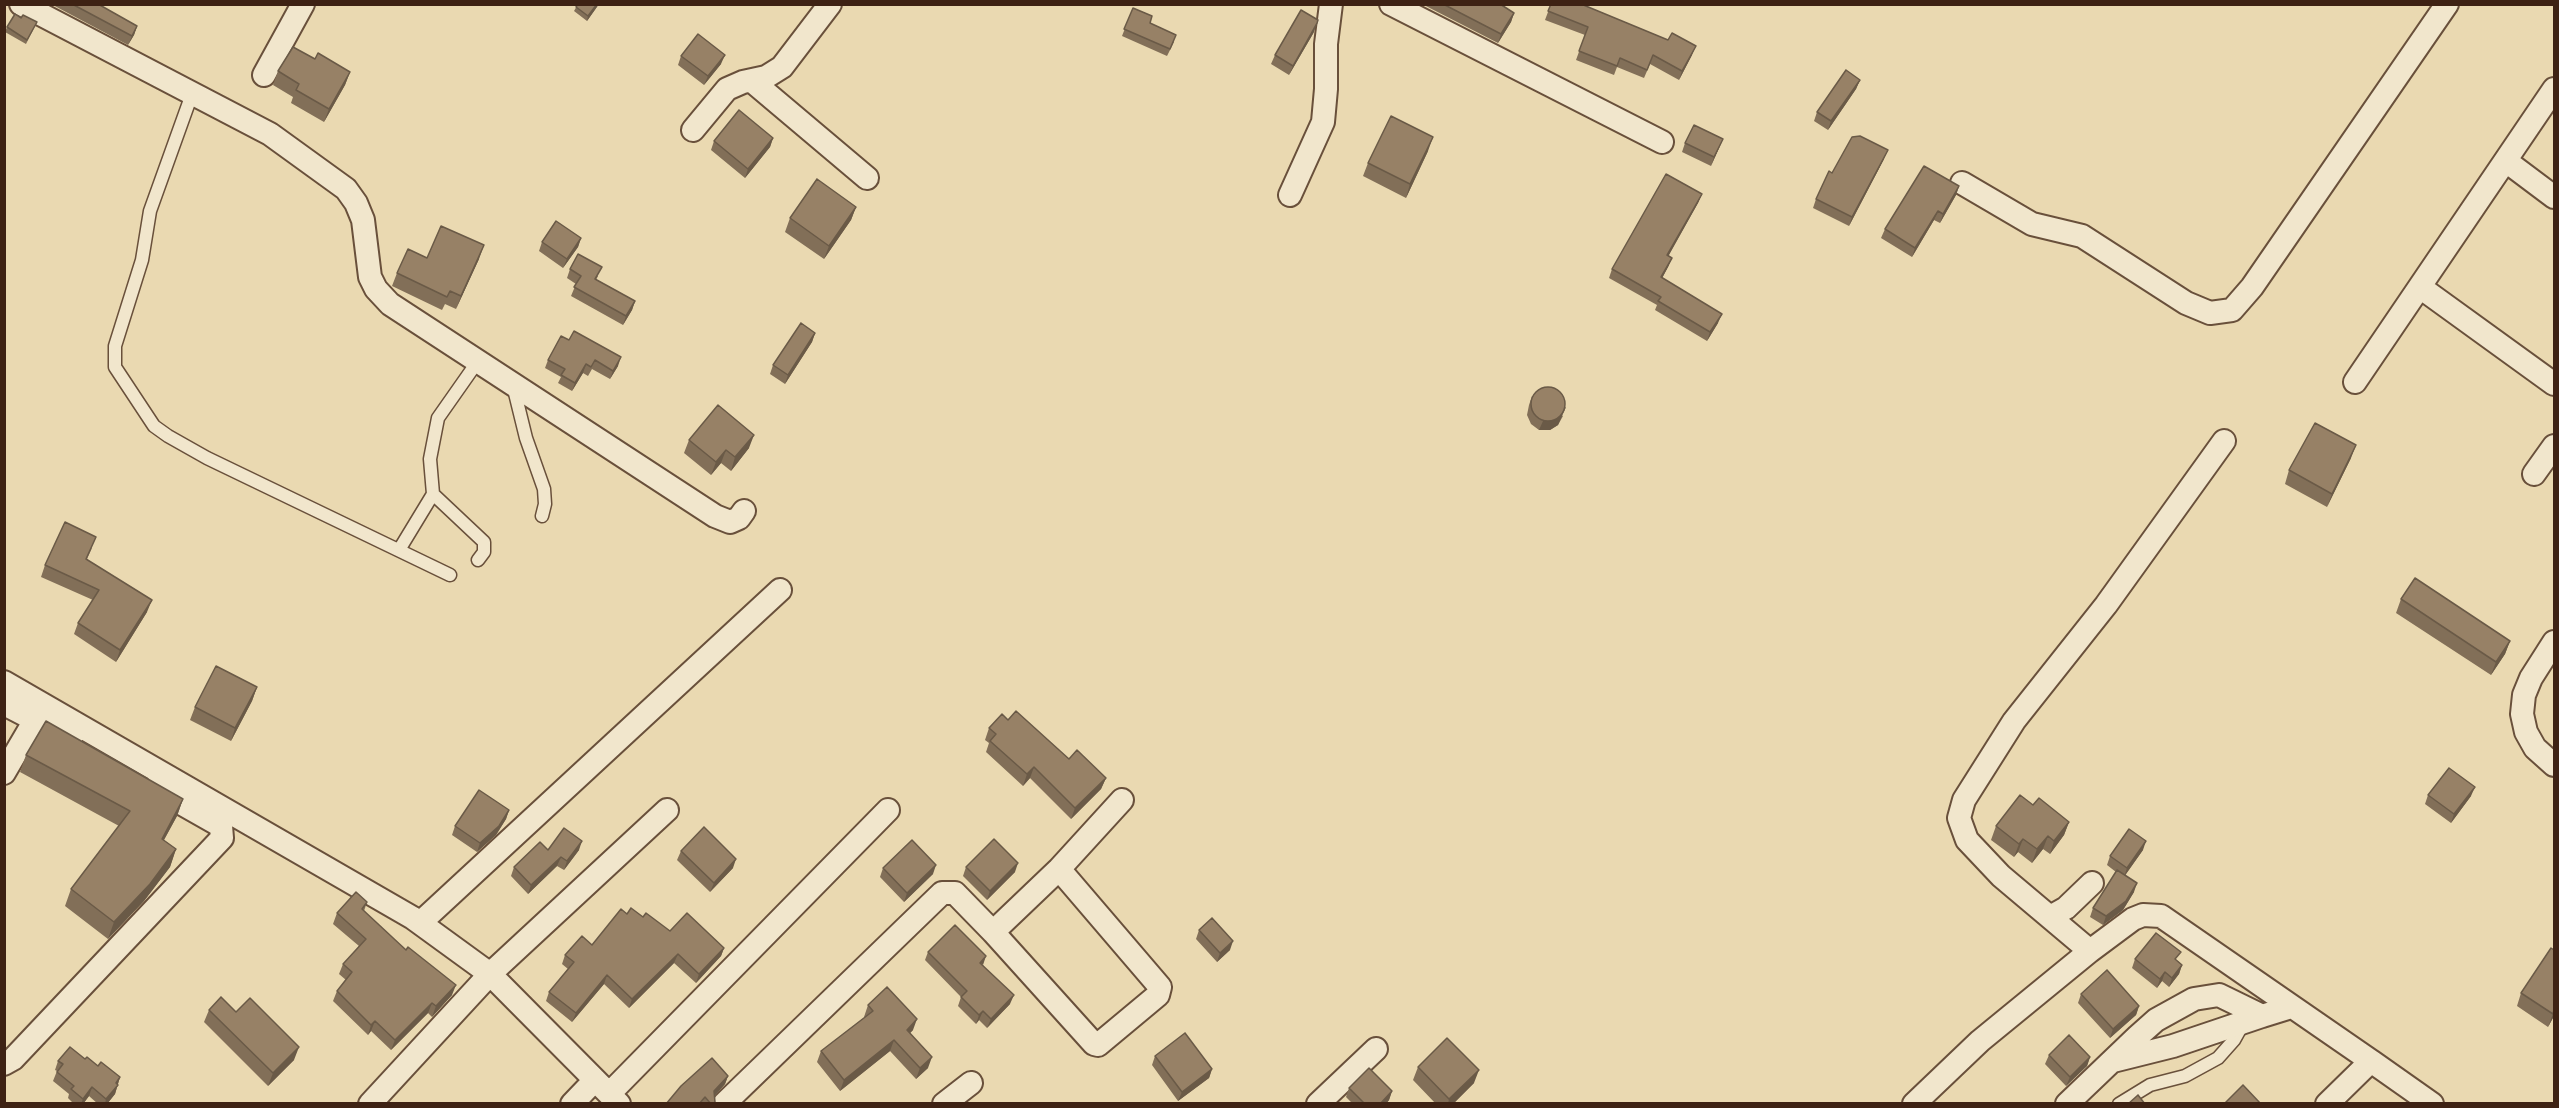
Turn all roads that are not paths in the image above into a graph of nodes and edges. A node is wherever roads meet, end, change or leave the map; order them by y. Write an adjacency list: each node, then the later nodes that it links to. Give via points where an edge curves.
1 (21, 4): 10 (street)
2 (303, 4): 7 (street)
3 (830, 4): 8 (street, via 782,67)
4 (1331, 4): 16 (street, via 1323,122)
5 (1391, 4): 12 (street)
6 (2447, 4): 15 (street, via 2252,287 2232,310 2211,313 2186,303 2082,236 2032,224)
7 (264, 75)
8 (752, 81): 11 (street, via 728,89); 14 (street)
9 (2554, 89): 13 (street)
10 (192, 94): 19 (street, via 270,134 346,189 363,220 367,267 376,289 390,304); 29 (lane, via 150,211 142,260 115,346 115,367 154,426 168,436)
11 (693, 130)
12 (1662, 142)
13 (2506, 160): 17 (street); 18 (street)
14 (867, 178)
15 (1962, 183)
16 (1290, 195)
17 (2554, 197)
18 (2420, 287): 20 (street); 22 (street)
19 (478, 362): 21 (street); 26 (lane, via 438,418 430,459)
20 (2355, 382)
21 (513, 384): 27 (street, via 715,516 729,522 739,519); 28 (lane, via 544,489)
22 (2554, 384)
23 (2224, 441): 44 (street, via 2106,605 2014,721 1964,800 1959,818 1967,840 2001,876)
24 (2554, 446): 25 (street)
25 (2534, 474)
26 (434, 494): 29 (lane); 30 (lane, via 484,542 484,552)
27 (744, 511)
28 (542, 516)
29 (399, 550): 31 (lane)
30 (478, 560)
31 (450, 575)
32 (780, 590): 45 (street)
33 (2554, 642): 37 (street, via 2531,678 2522,714 2535,748)
34 (4, 682): 45 (street)
35 (4, 704): 36 (street)
36 (35, 720): 38 (street); 54 (street, via 221,826 223,831 222,838 13,1059)
37 (2554, 765)
38 (4, 773)
39 (1122, 800): 42 (street)
40 (667, 810): 48 (street)
41 (888, 810): 56 (street)
42 (1059, 868): 46 (street); 46 (street, via 1160,987 1158,995 1098,1045 1094,1044)
43 (2092, 882): 44 (street, via 2066,908)
44 (2050, 917): 47 (street)
45 (420, 923): 48 (street)
46 (993, 932): 60 (street, via 955,893 942,893)
47 (2090, 951): 49 (street, via 2133,919 2161,916); 62 (street, via 1980,1041)
48 (490, 974): 56 (street); 58 (street)
49 (2291, 1007): 50 (street); 53 (street)
50 (2253, 1019): 52 (street, via 2173,1046); 52 (street, via 2218,994 2208,994 2157,1020); 64 (lane, via 2218,1058 2186,1076 2150,1085)
51 (1376, 1049): 61 (street)
52 (2112, 1061): 63 (street)
53 (2372, 1061): 65 (street); 66 (street)
54 (4, 1064)
55 (971, 1083): 57 (street)
56 (607, 1093): 59 (street)
57 (949, 1102)
58 (370, 1104)
59 (572, 1104)
60 (724, 1104)
61 (1318, 1104)
62 (1914, 1104)
63 (2067, 1104)
64 (2119, 1104)
65 (2327, 1104)
66 (2432, 1104)

